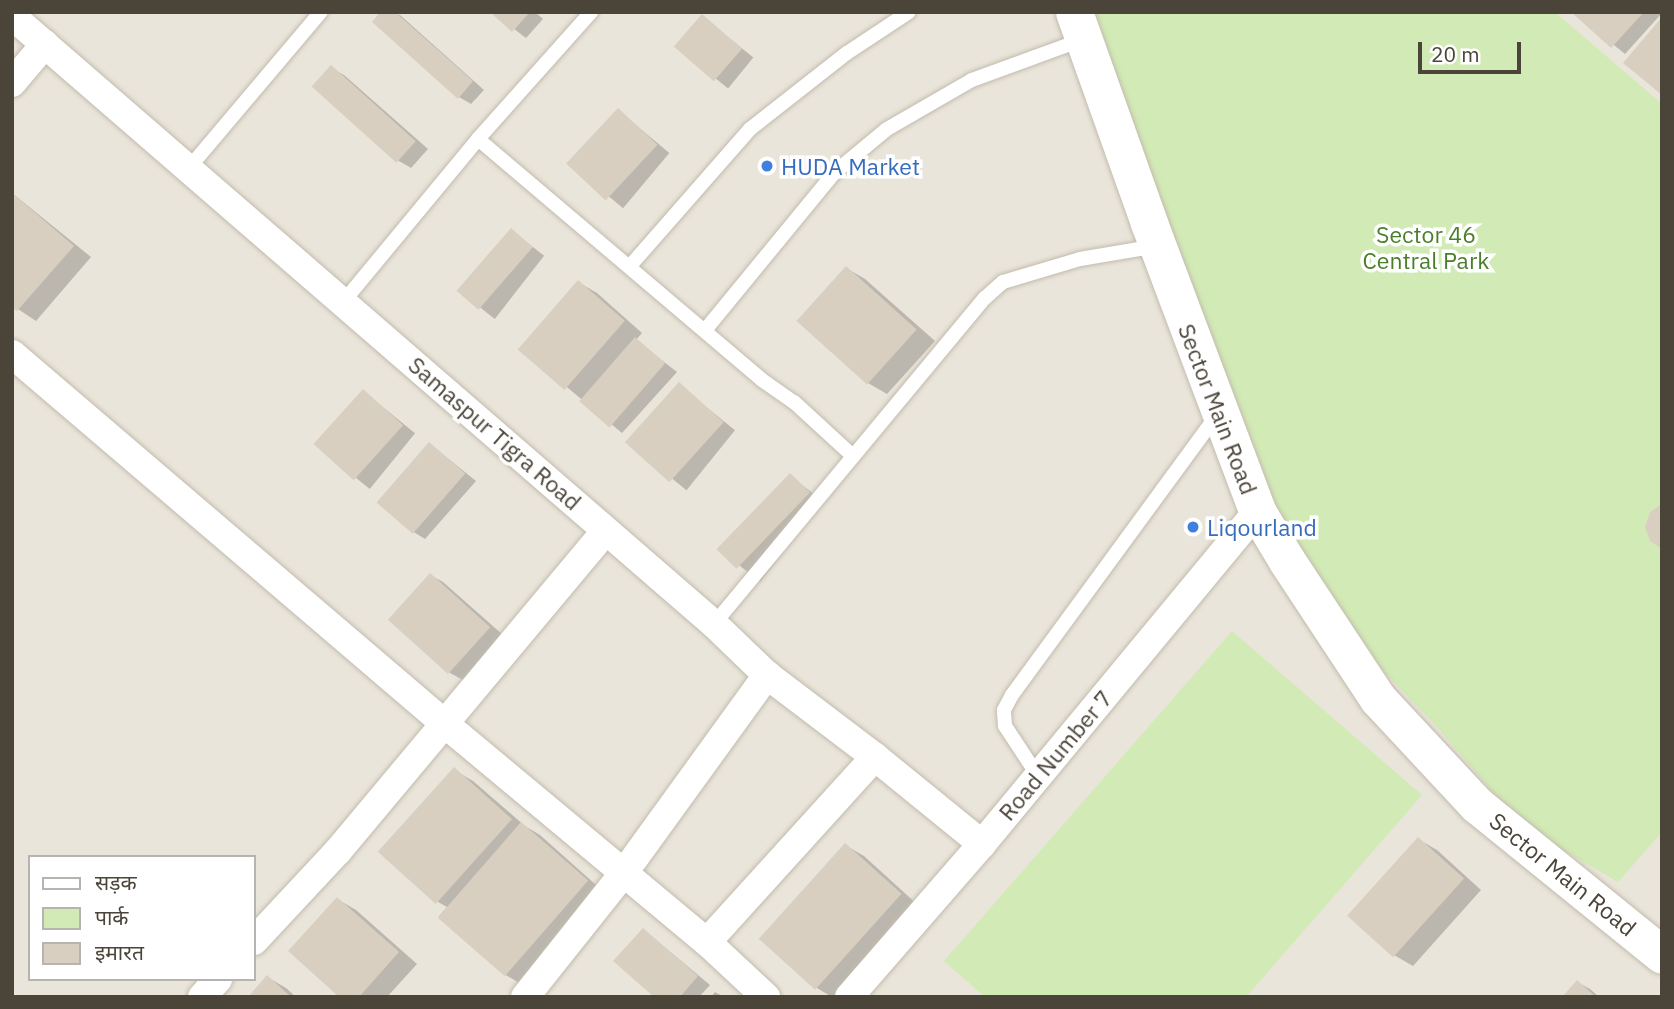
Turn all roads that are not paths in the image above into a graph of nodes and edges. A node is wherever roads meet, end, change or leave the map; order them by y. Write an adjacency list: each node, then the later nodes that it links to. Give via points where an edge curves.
1 (321, 12): 9 (lane)
2 (591, 12): 8 (lane)
3 (909, 12): 11 (lane, via 847,53 750,129)
4 (12, 16): 6 (street, Samaspur Tigra Road)
5 (1079, 26): 10 (street, Sector Main Road); 13 (lane, via 887,130 834,173)
6 (45, 44): 7 (street); 9 (street, Samaspur Tigra Road)
7 (12, 83)
8 (478, 139): 11 (lane); 12 (lane)
9 (189, 168): 12 (street, Samaspur Tigra Road)
10 (1157, 246): 15 (street, Sector Main Road); 16 (lane, via 1080,259 1003,282)
11 (630, 266): 13 (lane)
12 (344, 301): 18 (street, Samaspur Tigra Road)
13 (706, 329): 16 (lane)
14 (12, 354): 21 (street)
15 (1219, 413): 17 (street, Sector Main Road); 23 (lane, via 1004,710 1005,726)
16 (853, 456): 19 (lane)
17 (1257, 510): 23 (street, Road Number 7); 28 (street, Sector Main Road, via 1378,699 1477,805)
18 (606, 531): 19 (street, Samaspur Tigra Road); 21 (street)
19 (714, 624): 20 (street, Samaspur Tigra Road)
20 (767, 675): 22 (street, Samaspur Tigra Road); 25 (street)
21 (444, 724): 25 (street); 26 (street, via 338,851)
22 (875, 757): 24 (street, Samaspur Tigra Road); 27 (street)
23 (1038, 776): 24 (street, Road Number 7)
24 (982, 844): 33 (street, Road Number 7)
25 (623, 874): 27 (street); 31 (street)
26 (256, 939)
27 (706, 942): 32 (street)
28 (1660, 950)
29 (216, 981): 30 (street)
30 (202, 997)
31 (525, 997)
32 (766, 997)
33 (849, 997)

